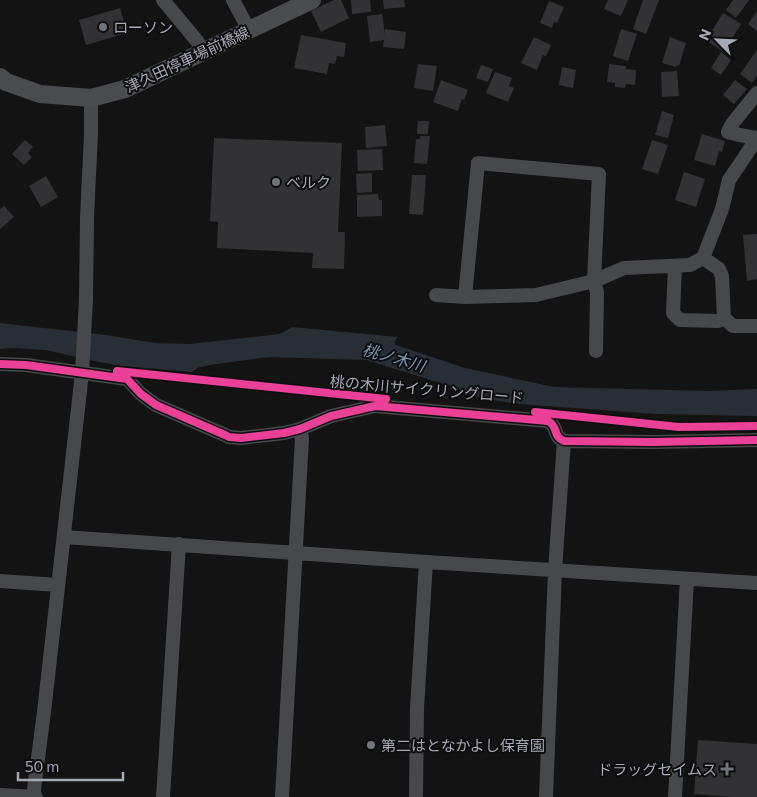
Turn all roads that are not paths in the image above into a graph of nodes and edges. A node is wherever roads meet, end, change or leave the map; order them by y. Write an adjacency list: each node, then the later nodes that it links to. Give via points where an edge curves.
1 (162, 0): 5 (street)
2 (233, 0): 4 (street)
3 (312, 0): 4 (main road, 津久田停車場前橋線)
4 (249, 30): 5 (main road, 津久田停車場前橋線)
5 (204, 52): 8 (main road, 津久田停車場前橋線, via 125,89)
6 (0, 77): 8 (main road, 津久田停車場前橋線, via 40,94)
7 (757, 93): 9 (street, via 728,132)
8 (91, 98): 19 (street)
9 (755, 138): 10 (street, via 729,180 722,209)
10 (703, 258): 11 (street, via 690,265); 15 (street, via 719,269 722,276)
11 (675, 266): 12 (street, via 624,268); 15 (street, via 673,313 680,320 718,321)
12 (594, 281): 14 (street, via 536,295); 14 (street, via 599,174 478,163); 17 (street, via 597,292)
13 (436, 295): 14 (street)
14 (465, 297)
15 (724, 318): 16 (street, via 733,326)
16 (757, 326)
17 (596, 351)
18 (0, 364): 19 (street)
19 (82, 369): 20 (street, via 127,379 156,405 229,437 259,437); 23 (street)
20 (300, 429): 22 (street, via 331,416 375,406 548,421 553,424 559,439); 25 (street)
21 (757, 440): 22 (street)
22 (564, 441): 27 (street)
23 (64, 537): 24 (street); 31 (street)
24 (178, 544): 25 (street); 34 (street)
25 (296, 553): 26 (street); 35 (street)
26 (426, 562): 27 (street); 36 (street, via 417,708)
27 (555, 570): 28 (street); 37 (street)
28 (687, 579): 30 (street); 38 (street)
29 (0, 581): 31 (street)
30 (757, 583)
31 (58, 585): 33 (street)
32 (0, 796): 33 (street)
33 (34, 797)
34 (163, 797)
35 (282, 797)
36 (416, 797)
37 (546, 797)
38 (675, 797)

